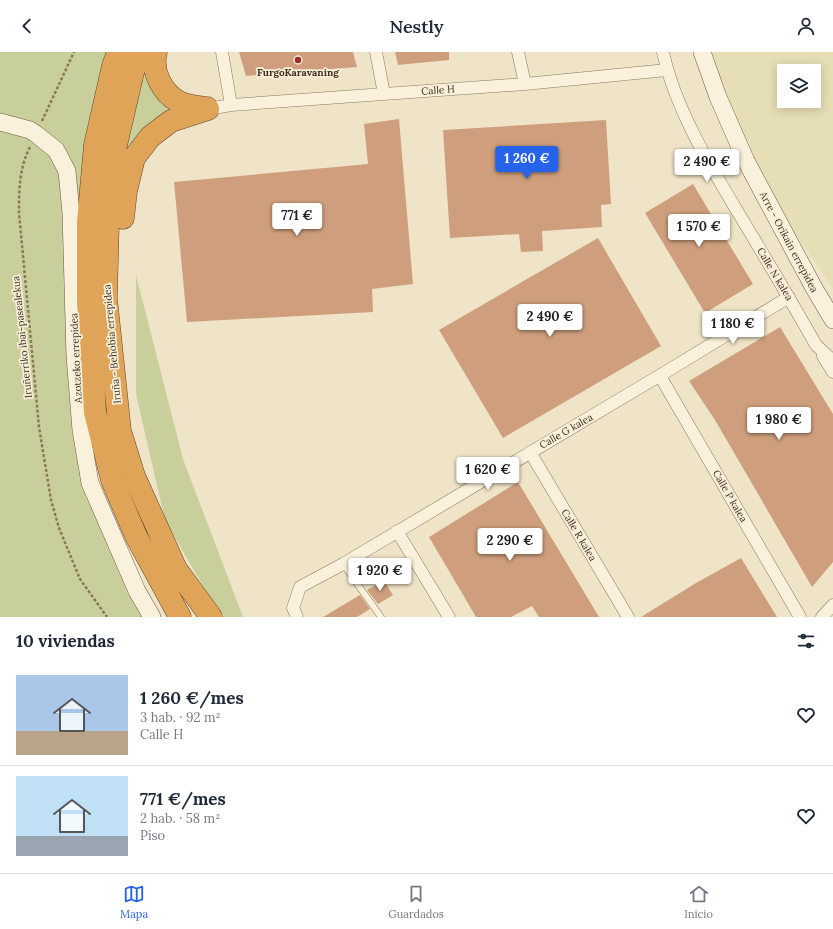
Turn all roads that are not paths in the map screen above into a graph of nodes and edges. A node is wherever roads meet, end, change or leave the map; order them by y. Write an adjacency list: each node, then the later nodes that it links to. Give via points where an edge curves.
1 (118, 52): 27 (highway, Iruña - Behobia errepidea, via 95,145 88,223 88,302 95,412 115,487 136,536)
2 (140, 52): 21 (highway, Iruña - Behobia errepidea, via 116,145 108,222 106,298)
3 (156, 52): 13 (highway, via 157,76 165,92 180,103)
4 (222, 52): 12 (street)
5 (376, 52): 11 (street)
6 (518, 52): 10 (street)
7 (663, 52): 9 (street, Calle N kalea)
8 (702, 52): 16 (street, Arre - Orikain errepidea, via 718,97 746,161)
9 (667, 70): 10 (street, Calle H); 15 (street, Calle N kalea, via 690,127)
10 (525, 84): 11 (street, Calle H)
11 (384, 94): 12 (street, Calle H)
12 (231, 105): 13 (street, Calle H)
13 (208, 109): 21 (highway, via 171,121 150,137 134,158 126,191 121,234)
14 (3, 123): 26 (street, Azotzeko errepidea, via 36,134 56,150 67,171 71,213 74,356 81,430 90,483 136,591)
15 (788, 297): 17 (street, Calle N kalea); 20 (street, Calle G kalea)
16 (833, 320)
17 (816, 344): 18 (street, Calle N kalea); 19 (street)
18 (833, 361)
19 (833, 372)
20 (660, 376): 22 (street, Calle G kalea); 33 (street, Calle P kalea)
21 (117, 409): 28 (highway, Iruña - Behobia errepidea, via 120,431 134,476 156,525 176,569)
22 (530, 452): 23 (street, Calle G kalea); 32 (street, Calle R kalea)
23 (397, 531): 24 (street, Calle G kalea); 31 (street)
24 (343, 564): 29 (street, Calle G kalea, via 300,587 293,608); 30 (lane)
25 (833, 605): 34 (street)
26 (152, 617)
27 (180, 617)
28 (211, 617)
29 (297, 617)
30 (381, 617)
31 (449, 617)
32 (628, 617)
33 (800, 617)
34 (822, 617)

